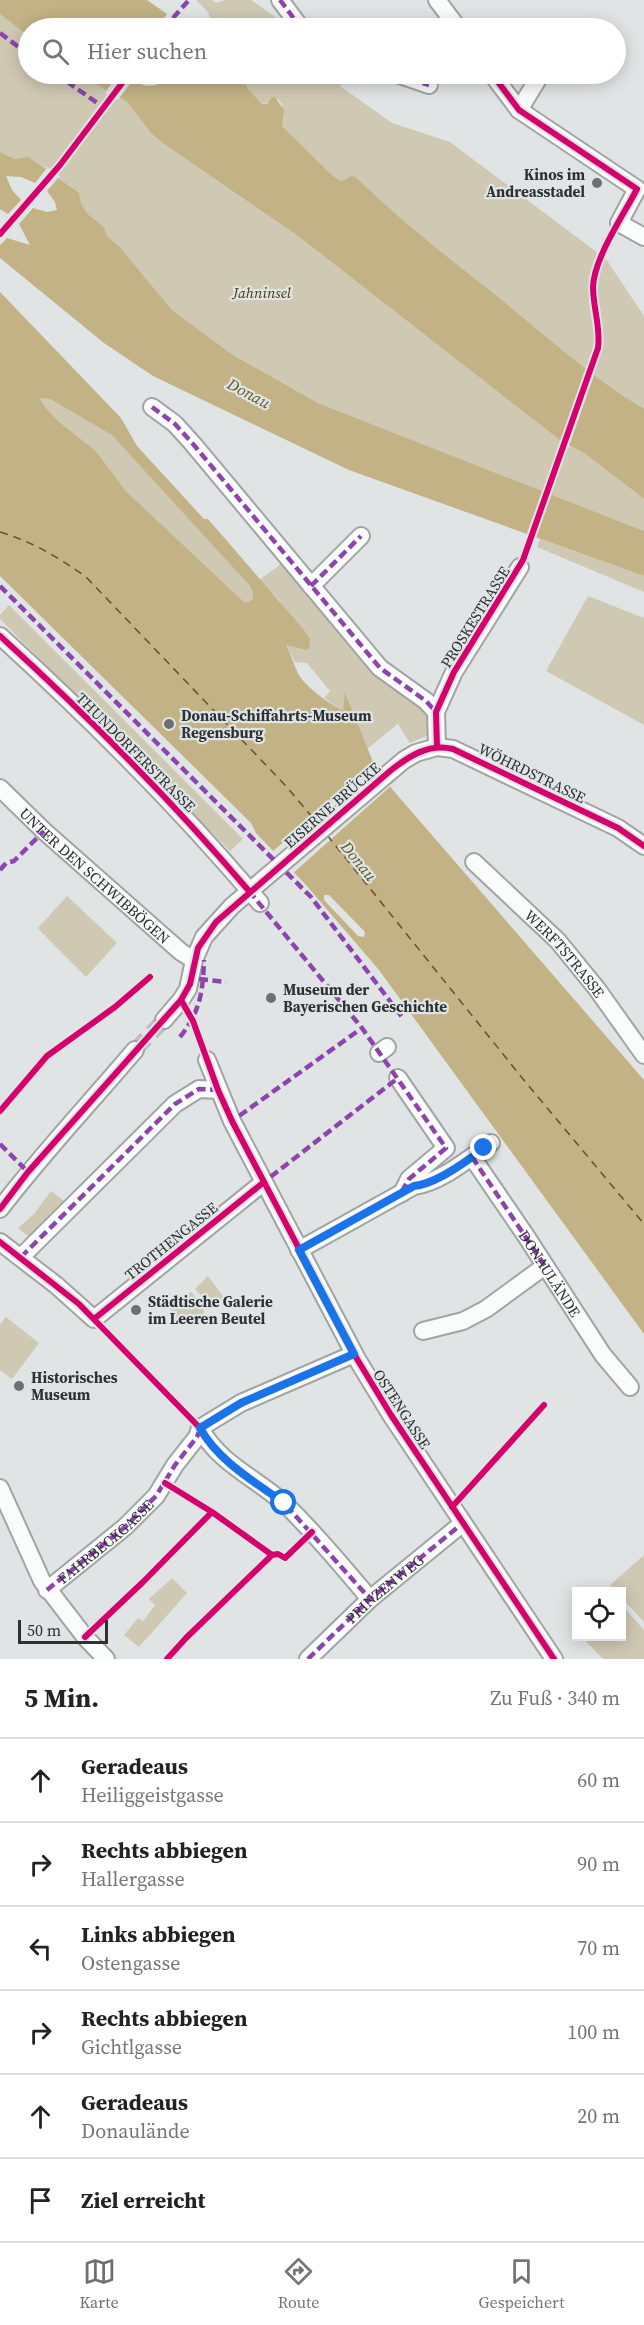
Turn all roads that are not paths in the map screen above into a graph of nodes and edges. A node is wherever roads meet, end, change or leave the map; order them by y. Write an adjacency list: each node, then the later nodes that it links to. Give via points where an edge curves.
1 (280, 0): 3 (street)
2 (437, 0): 4 (street)
3 (293, 18)
4 (450, 18)
5 (426, 84): 8 (street)
6 (500, 84): 9 (street)
7 (536, 84): 9 (street)
8 (429, 85)
9 (519, 110): 10 (street, via 637,189 619,223)
10 (644, 237)
11 (152, 406): 14 (street, via 196,447)
12 (361, 536): 14 (street)
13 (520, 567): 16 (street, PROSKESTRASSE, via 454,672)
14 (311, 586): 16 (street, via 380,668)
15 (0, 636): 21 (street, THUNDORFERSTRASSE, via 155,788)
16 (436, 712): 17 (street)
17 (437, 747): 19 (street, WÖHRDSTRASSE, via 453,749 508,774 618,828); 21 (street, EISERNE BRÜCKE, via 416,753 390,771 277,868)
18 (0, 788): 22 (street, UNTER DEN SCHWIBBÖGEN, via 53,839)
19 (644, 846)
20 (474, 862): 25 (street, WERFTSTRASSE, via 565,948)
21 (254, 897): 22 (street, EISERNE BRÜCKE, via 212,927)
22 (194, 960): 23 (street, EISERNE BRÜCKE, via 190,984)
23 (164, 1020)
24 (135, 1050): 33 (street)
25 (644, 1055)
26 (207, 1060): 28 (street, OSTENGASSE)
27 (398, 1078): 32 (street, via 446,1148 409,1179)
28 (218, 1090): 31 (street, OSTENGASSE); 36 (street, via 200,1089 175,1104)
29 (491, 1143): 30 (street)
30 (472, 1158): 32 (street); 37 (street, DONAULÄNDE)
31 (264, 1182): 35 (street, OSTENGASSE); 36 (street, TROTHENGASSE, via 94,1318)
32 (401, 1193): 35 (street)
33 (0, 1209)
34 (0, 1242): 36 (street)
35 (299, 1250): 39 (street, OSTENGASSE)
36 (21, 1257)
37 (545, 1266): 38 (street, via 486,1309 463,1321); 40 (street, DONAULÄNDE, via 603,1355)
38 (423, 1331)
39 (354, 1354): 41 (street, via 241,1403); 43 (street, OSTENGASSE)
40 (630, 1386)
41 (200, 1428): 44 (street, FAHRBECKGASSE, via 156,1496 125,1527); 45 (street, via 207,1441 236,1468 284,1503)
42 (0, 1488): 44 (street)
43 (463, 1523): 45 (street, PRINZENWEG); 48 (street, OSTENGASSE)
44 (47, 1590): 46 (street)
45 (370, 1599): 47 (street, PRINZENWEG)
46 (106, 1659)
47 (308, 1659)
48 (554, 1659)

